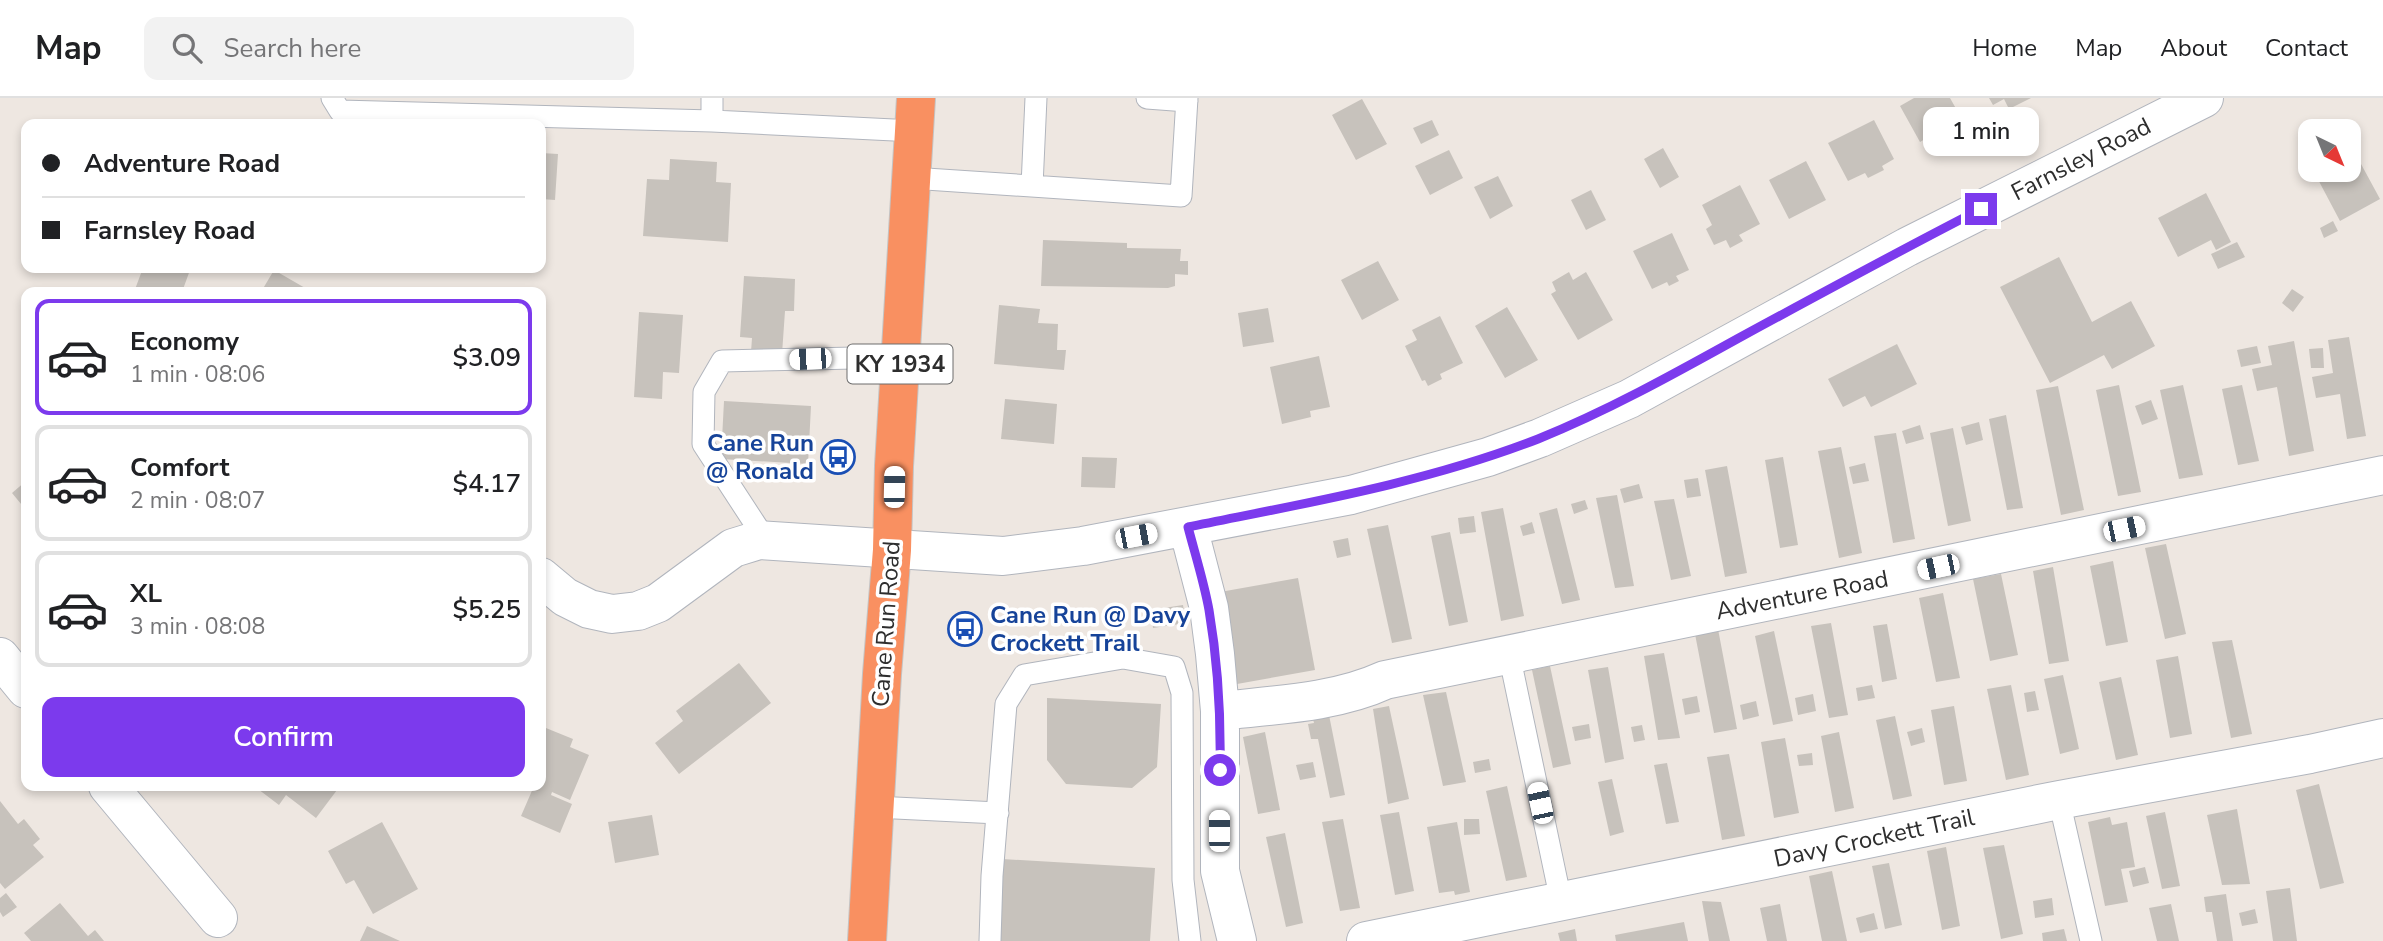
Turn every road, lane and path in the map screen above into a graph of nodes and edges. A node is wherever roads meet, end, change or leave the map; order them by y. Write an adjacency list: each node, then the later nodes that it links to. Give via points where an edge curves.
1 (332, 98): 8 (lane, via 341,111)
2 (712, 98): 8 (lane)
3 (1036, 98): 10 (lane)
4 (1147, 98): 6 (lane)
5 (2204, 98): 13 (street, Farnsley Road, via 1907,247 1629,399 1540,438 1464,465 1351,495)
6 (1187, 99): 10 (lane, via 1181,197)
7 (915, 114): 8 (lane); 9 (highway, Cane Run Road / KY 1934)
8 (712, 121)
9 (911, 178): 10 (lane); 11 (highway, Cane Run Road / KY 1934)
10 (1032, 186)
11 (901, 357): 14 (lane, via 722,361 704,392 704,444); 15 (highway, Cane Run Road / KY 1934)
12 (2383, 475): 17 (street, Adventure Road)
13 (1188, 527): 15 (street, Farnsley Road, via 1003,556); 20 (street, via 1209,608)
14 (765, 539): 15 (street, Farnsley Road); 16 (street, via 733,548 658,603 638,611 612,614 589,609)
15 (892, 550): 24 (highway, Cane Run Road / KY 1934)
16 (546, 581)
17 (1509, 654): 20 (street, Adventure Road, via 1329,696); 26 (lane)
18 (0, 657): 19 (street)
19 (21, 683)
20 (1220, 711): 31 (street, via 1220,871)
21 (2383, 738): 23 (street, Davy Crockett Trail)
22 (112, 791): 27 (street)
23 (2059, 800): 26 (street, Davy Crockett Trail); 33 (lane)
24 (875, 807): 25 (lane); 28 (highway, Cane Run Road / KY 1934)
25 (998, 813): 29 (lane); 30 (lane, via 1006,704 1024,675 1123,658 1174,667 1182,693 1183,880)
26 (1561, 901): 32 (street, Davy Crockett Trail)
27 (218, 918)
28 (867, 941)
29 (990, 941)
30 (1190, 941)
31 (1237, 941)
32 (1366, 941)
33 (2091, 941)

